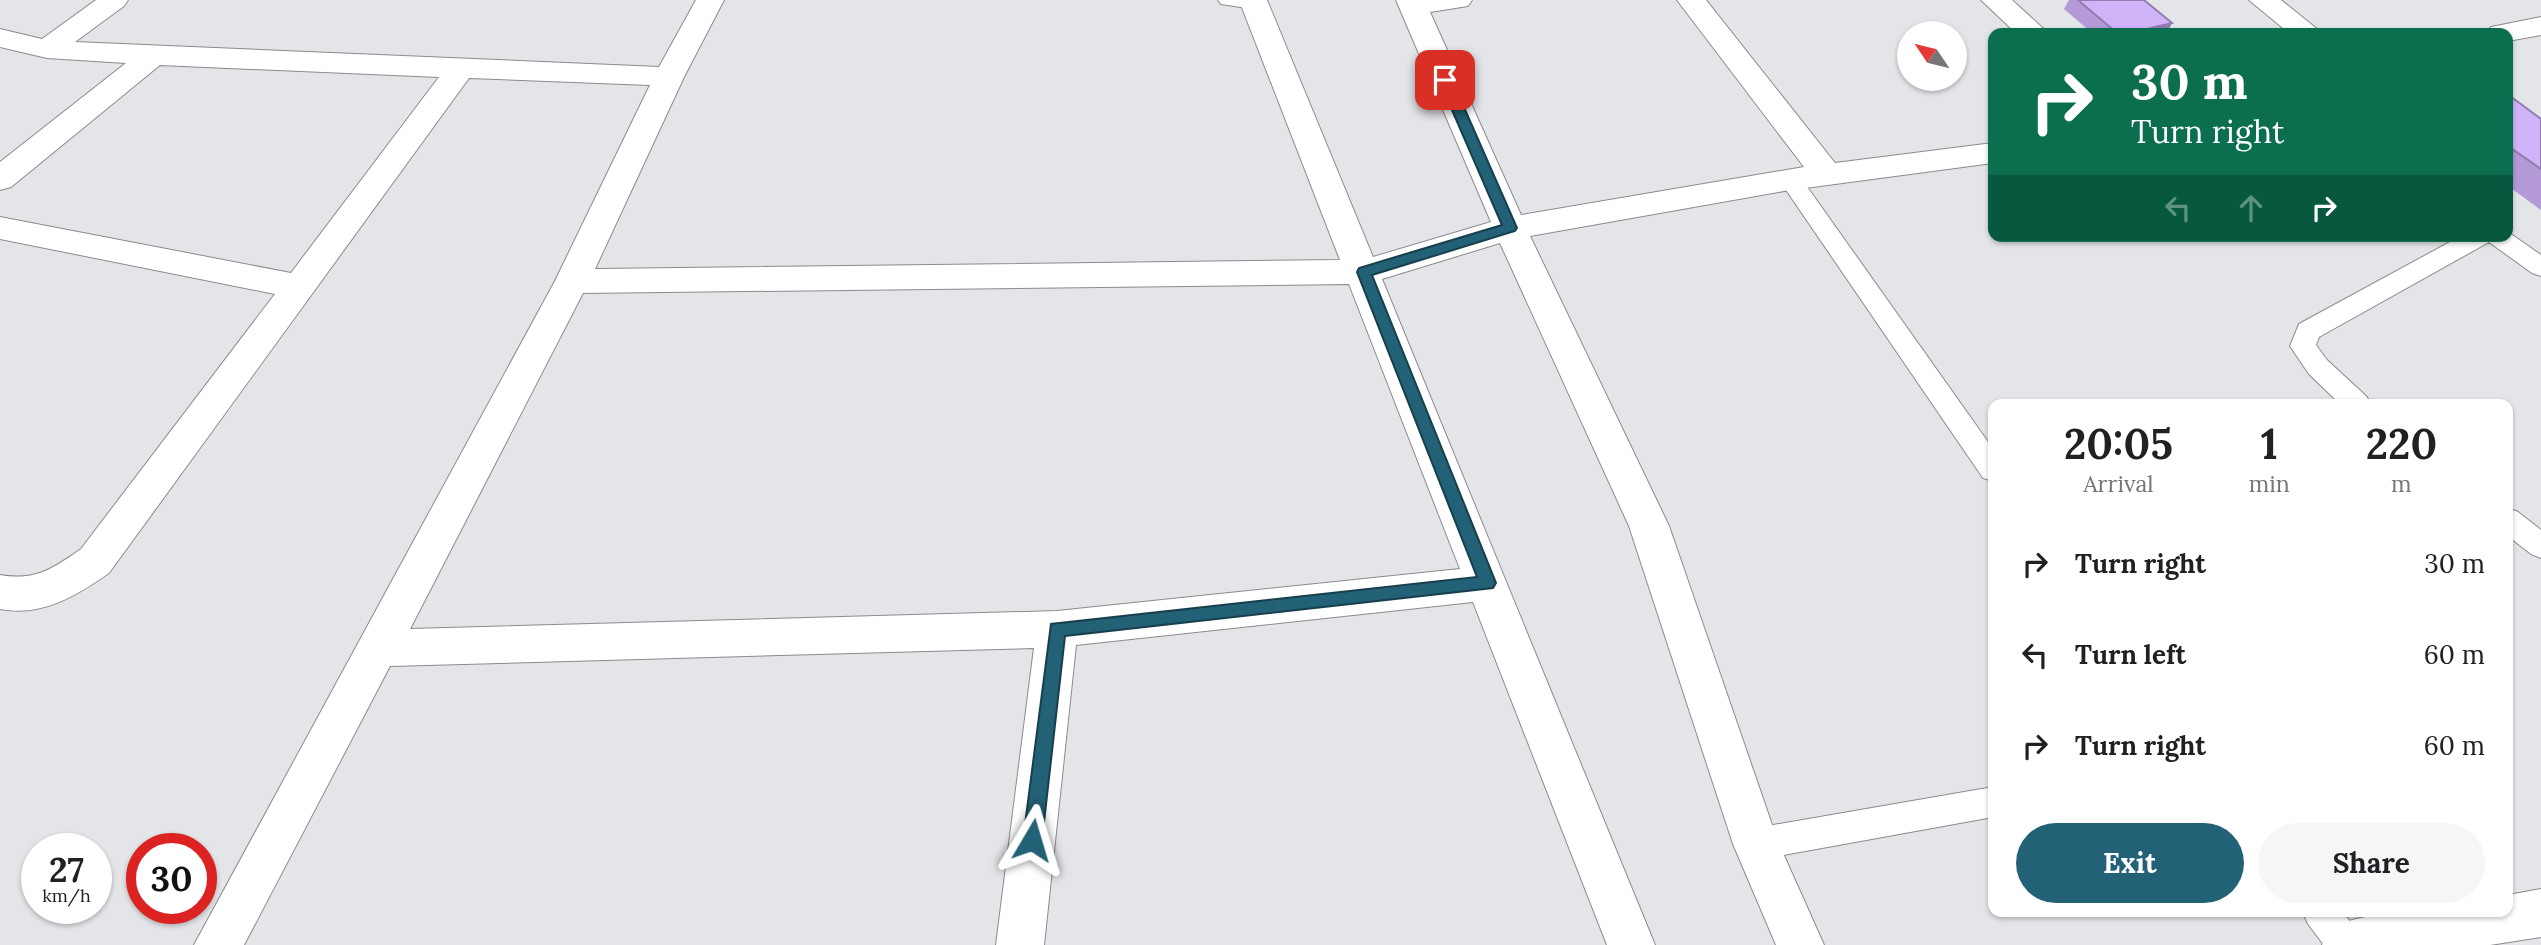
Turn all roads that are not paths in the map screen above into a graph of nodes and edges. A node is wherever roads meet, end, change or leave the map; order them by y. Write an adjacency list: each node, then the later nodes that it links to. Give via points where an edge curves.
1 (114, 0): 16 (street)
2 (710, 0): 19 (street)
3 (1458, 0): 9 (street)
4 (1691, 0): 21 (street)
5 (1995, 0): 12 (street)
6 (2263, 0): 13 (street)
7 (2520, 0): 10 (street)
8 (1245, 1): 29 (street)
9 (1412, 3): 25 (street)
10 (2541, 17)
11 (2541, 26): 14 (street)
12 (2027, 28)
13 (2300, 28)
14 (2513, 31)
15 (0, 38): 16 (street)
16 (47, 49): 17 (street)
17 (153, 56): 18 (street); 22 (street)
18 (461, 68): 19 (street); 31 (street)
19 (669, 77): 30 (street)
20 (1988, 154): 21 (street)
21 (1827, 175): 23 (street)
22 (0, 179)
23 (1790, 179): 25 (street); 33 (lane)
24 (0, 228): 31 (street)
25 (1510, 228): 29 (street); 41 (street, via 1649,526)
26 (2471, 242): 32 (lane, via 2308,331 2303,346 2318,368)
27 (2506, 242): 28 (lane)
28 (2541, 267)
29 (1364, 272): 30 (street); 36 (street)
30 (572, 281): 39 (street)
31 (299, 287): 37 (street, via 95,561 51,590 16,596)
32 (2352, 399)
33 (1988, 463)
34 (2513, 524): 35 (lane)
35 (2541, 546)
36 (1488, 583): 38 (street); 46 (street)
37 (0, 592)
38 (1057, 629): 39 (street); 45 (street)
39 (378, 648): 44 (street)
40 (1988, 803): 41 (lane)
41 (1756, 844): 47 (street)
42 (2541, 913): 48 (street)
43 (2324, 917): 48 (lane)
44 (218, 945)
45 (1020, 945)
46 (1631, 945)
47 (1800, 945)
48 (2346, 945)

